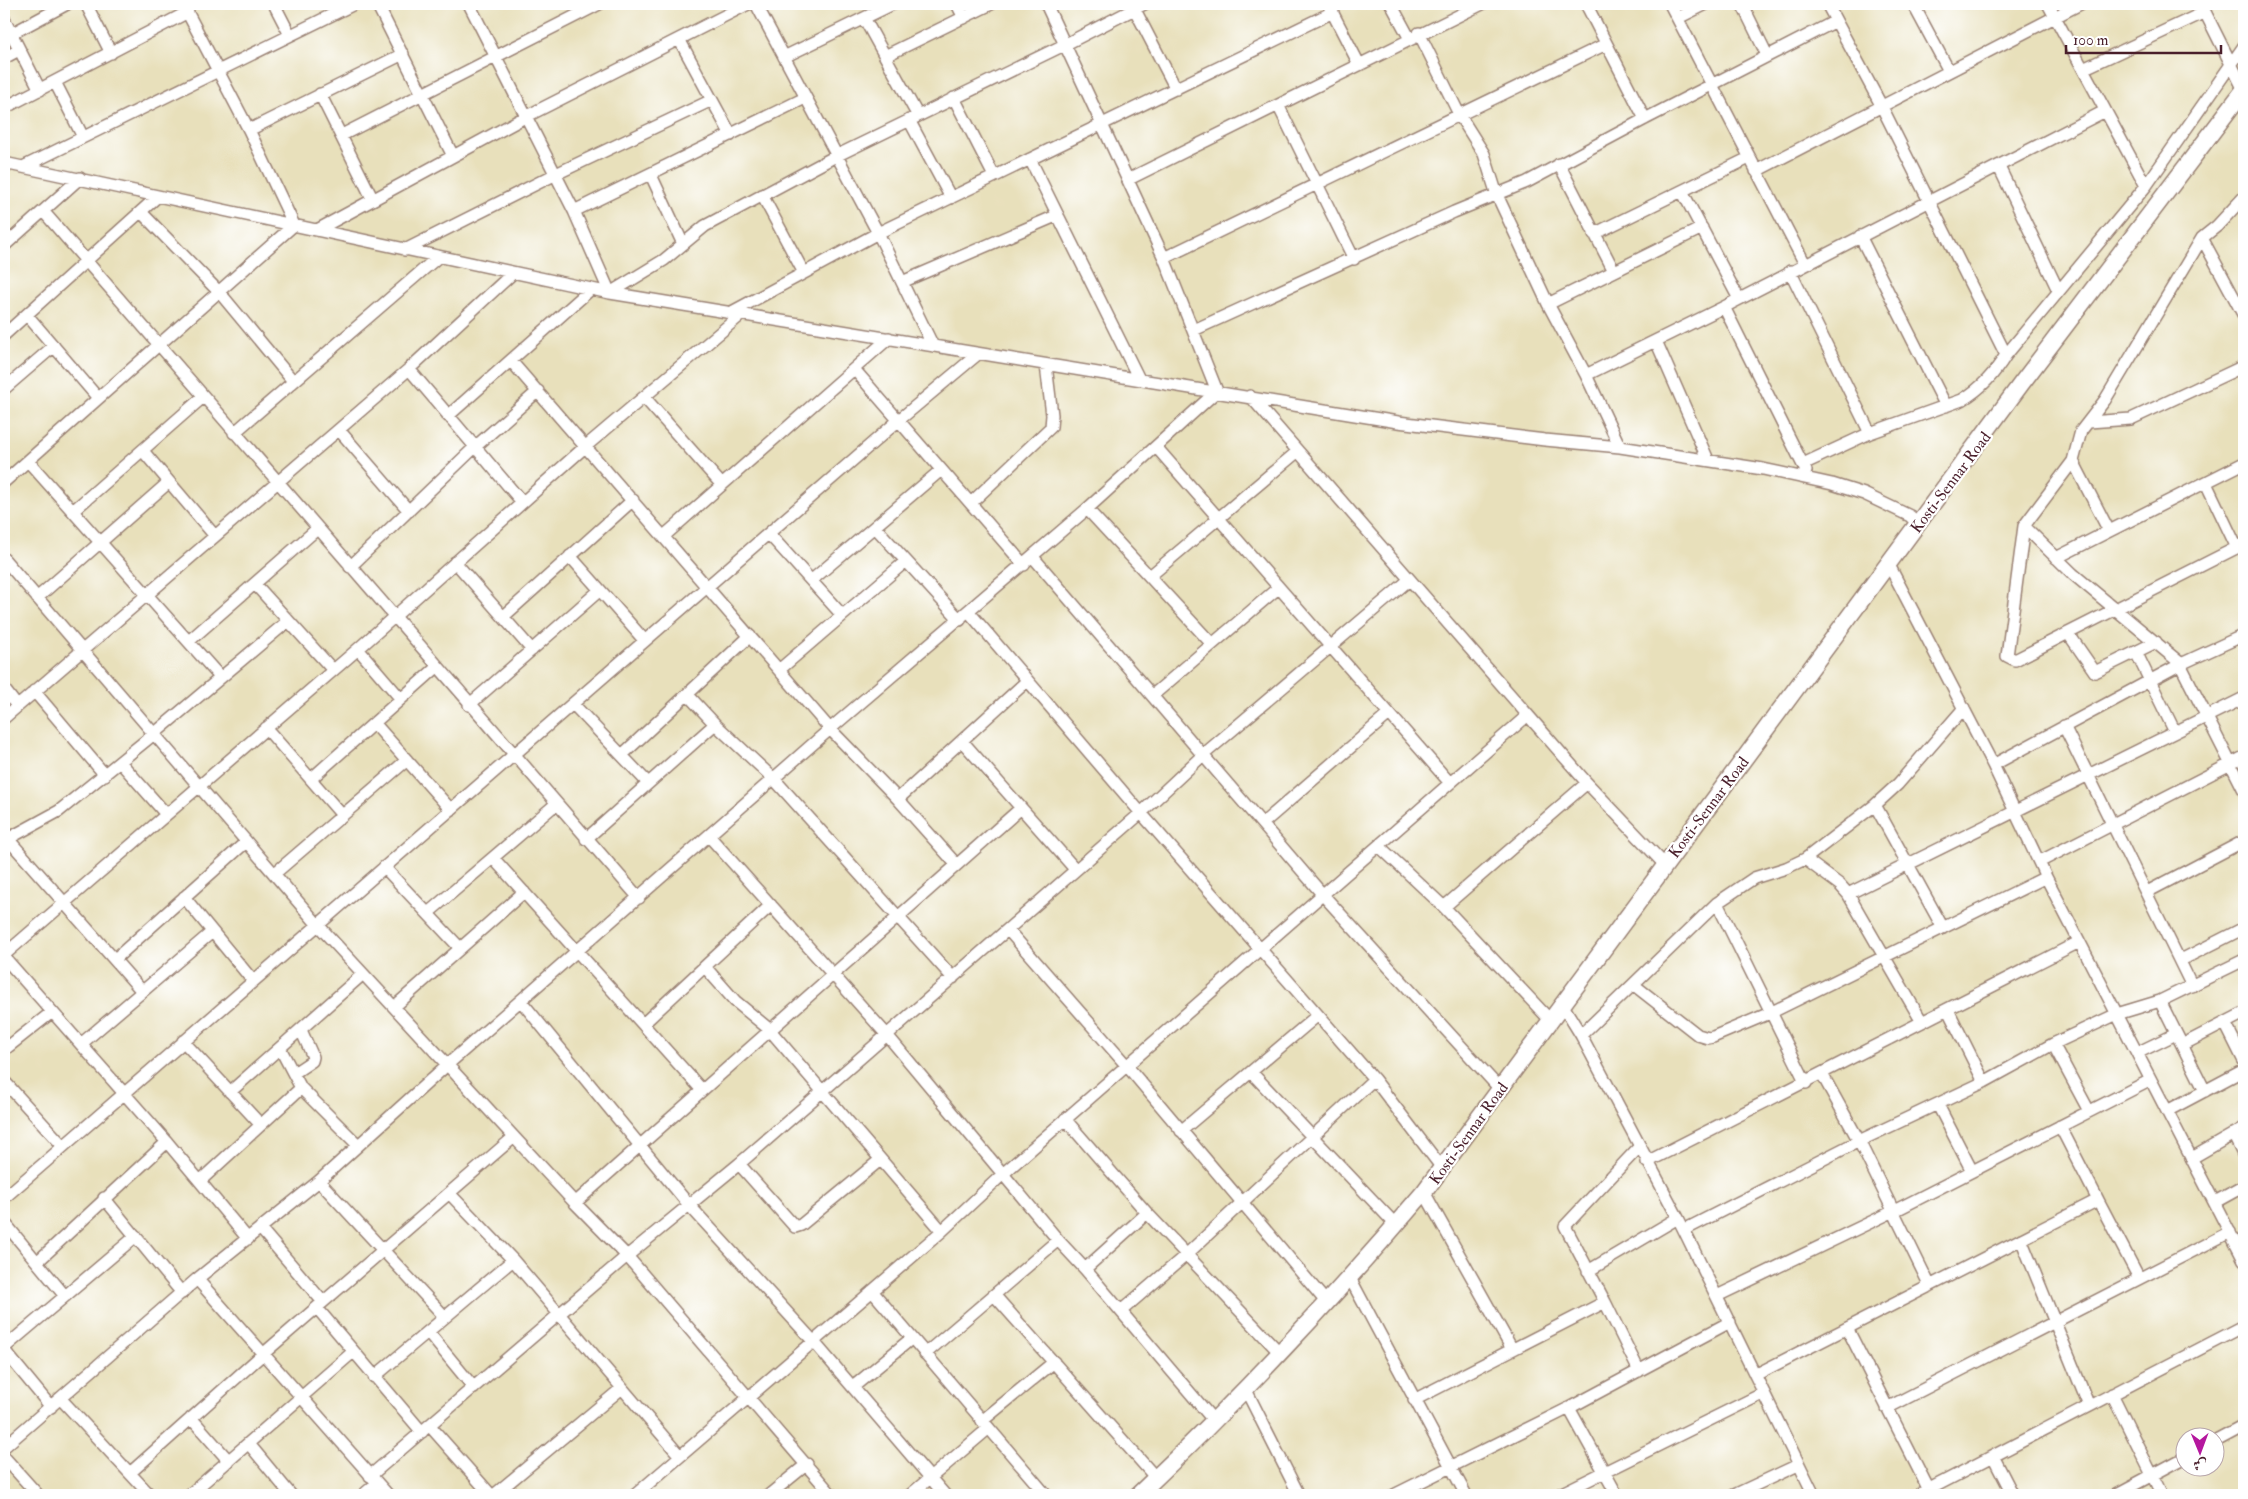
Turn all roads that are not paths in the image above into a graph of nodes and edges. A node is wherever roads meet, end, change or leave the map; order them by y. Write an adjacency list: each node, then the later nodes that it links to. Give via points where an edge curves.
1 (66, 4): 34 (street)
2 (86, 4): 42 (street)
3 (274, 4): 35 (street)
4 (354, 4): 35 (street)
5 (377, 4): 43 (street)
6 (469, 4): 45 (street)
7 (599, 4): 45 (street)
8 (748, 4): 37 (street)
9 (756, 4): 47 (street)
10 (893, 4): 29 (street)
11 (957, 4): 30 (street)
12 (991, 4): 30 (street)
13 (1046, 4): 39 (street)
14 (1391, 4): 36 (street)
15 (1482, 4): 36 (street)
16 (1586, 4): 38 (street)
17 (1670, 4): 31 (street)
18 (1706, 4): 31 (street)
19 (1742, 4): 44 (street)
20 (1827, 4): 33 (street)
21 (1913, 4): 53 (street)
22 (2048, 4): 28 (street)
23 (2080, 4): 28 (street)
24 (1137, 5): 39 (street); 56 (street)
25 (185, 8): 42 (street); 52 (street)
26 (1330, 8): 50 (street); 56 (street)
27 (2203, 8): 49 (street); 51 (street)
28 (2054, 15): 51 (street); 53 (street)
29 (864, 18): 46 (street); 47 (street)
30 (964, 18): 46 (street)
31 (1678, 18): 55 (street)
32 (4, 19): 34 (street)
33 (1836, 21): 44 (street); 65 (street)
34 (11, 34): 41 (street)
35 (290, 35): 52 (street)
36 (1414, 36): 50 (street); 69 (street)
37 (679, 39): 63 (street); 68 (street)
38 (1606, 44): 69 (street); 71 (street)
39 (1064, 45): 62 (street); 72 (street)
40 (2244, 46): 49 (street)
41 (20, 50): 48 (street); 57 (street)
42 (111, 52): 54 (street)
43 (403, 54): 59 (street); 60 (street)
44 (1767, 55): 55 (street)
45 (496, 56): 60 (street); 68 (street)
46 (885, 56): 70 (street)
47 (784, 57): 61 (street)
48 (4, 58)
49 (2232, 63): 58 (street); 92 (street)
50 (1359, 64): 64 (street)
51 (2083, 68): 67 (street)
52 (218, 71): 73 (street); 76 (street)
53 (1949, 71): 65 (street)
54 (55, 82): 57 (street); 76 (street)
55 (1712, 84): 71 (street); 79 (street)
56 (1176, 89): 72 (street)
57 (40, 90): 66 (street)
58 (2244, 90): 191 (highway, Kosti-Sennar Road)
59 (320, 94): 73 (street); 75 (street)
60 (423, 95): 75 (street); 77 (street)
61 (805, 98): 74 (street); 78 (street)
62 (954, 98): 70 (street); 88 (street)
63 (712, 100): 74 (street); 86 (street)
64 (1278, 105): 90 (street); 91 (street)
65 (1881, 105): 85 (street); 100 (street)
66 (4, 108)
67 (2105, 111): 84 (street); 92 (street)
68 (527, 116): 77 (street); 86 (street)
69 (1460, 116): 91 (street); 95 (street, via 1484,154)
70 (913, 118): 78 (street); 99 (street)
71 (1645, 118): 82 (street)
72 (1103, 125): 80 (street); 90 (street)
73 (249, 130): 105 (street)
74 (731, 134): 87 (street)
75 (342, 136): 98 (street)
76 (83, 138): 83 (street)
77 (453, 156): 98 (street)
78 (836, 156): 94 (street); 108 (street)
79 (1749, 158): 85 (street); 93 (street)
80 (1030, 159): 88 (street); 104 (street)
81 (4, 163): 83 (street)
82 (1559, 164): 95 (street); 109 (street)
83 (23, 166): 89 (street)
84 (1999, 167): 100 (street); 126 (street)
85 (1756, 171): 119 (street)
86 (556, 174): 102 (street); 114 (street)
87 (651, 175): 102 (street); 112 (street)
88 (994, 176): 99 (street)
89 (80, 178): 96 (street); 101 (street)
90 (1129, 179): 116 (street)
91 (1318, 185): 116 (street); 117 (street)
92 (2146, 186): 126 (street)
93 (1682, 191): 106 (street); 109 (street)
94 (762, 195): 112 (street, via 705,226); 123 (street)
95 (1497, 195): 117 (street); 130 (street)
96 (158, 196): 103 (street); 105 (street)
97 (2244, 197): 111 (street)
98 (372, 198): 107 (street)
99 (951, 198): 108 (street)
100 (1928, 202): 110 (street); 143 (street)
101 (43, 211): 113 (street); 118 (street)
102 (574, 211): 128 (street)
103 (141, 212): 118 (street); 127 (street)
104 (1058, 215): 124 (street); 150 (street)
105 (294, 225): 107 (street); 127 (street)
106 (1702, 228): 120 (street); 129 (street)
107 (317, 230): 114 (street)
108 (878, 233): 123 (street); 124 (street)
109 (1594, 234): 120 (street)
110 (1860, 236): 119 (street); 159 (street)
111 (2202, 238): 134 (street); 162 (street)
112 (684, 244): 128 (street)
113 (4, 246)
114 (405, 250): 115 (street)
115 (438, 257): 122 (street); 151 (street)
116 (1164, 258): 135 (street)
117 (1354, 259): 135 (street)
118 (87, 261): 133 (street); 139 (street)
119 (1805, 264): 121 (street)
120 (1614, 271): 130 (street)
121 (1790, 272): 129 (street); 164 (street)
122 (513, 273): 125 (street); 147 (street)
123 (804, 273): 132 (street)
124 (902, 282): 141 (street)
125 (592, 289): 128 (street); 144 (street)
126 (2058, 290): 143 (street)
127 (220, 293): 139 (street); 151 (street)
128 (610, 293): 132 (street)
129 (1739, 299): 131 (street)
130 (1548, 304): 149 (street)
131 (1724, 307): 138 (street); 176 (street)
132 (736, 314): 137 (street); 157 (street)
133 (27, 315): 136 (street); 140 (street)
134 (2244, 316)
135 (1194, 330): 154 (street)
136 (4, 336)
137 (890, 338): 141 (street); 148 (street)
138 (1656, 341): 149 (street); 172 (street)
139 (159, 344): 156 (street); 158 (street)
140 (54, 346): 152 (street); 158 (street)
141 (933, 346): 142 (street)
142 (978, 354): 145 (street); 161 (street)
143 (2006, 355): 159 (street, via 1983,386)
144 (511, 361): 153 (street); 160 (street)
145 (1046, 366): 150 (street); 186 (street, via 1051,427)
146 (2244, 366): 162 (street, via 2131,419)
147 (409, 369): 160 (street); 163 (street)
148 (854, 370): 161 (street); 183 (street)
149 (1586, 375): 168 (street)
150 (1139, 379): 154 (street)
151 (293, 381): 165 (street)
152 (4, 389)
153 (538, 391): 166 (street); 167 (street)
154 (1217, 391): 155 (street); 169 (street)
155 (1250, 396): 168 (street, via 1398,422); 171 (street)
156 (203, 397): 165 (street); 170 (street)
157 (644, 397): 166 (street); 183 (street)
158 (98, 398): 173 (street)
159 (1946, 406): 164 (street)
160 (448, 416): 167 (street)
161 (899, 420): 177 (street); 196 (street)
162 (2089, 422): 174 (street, via 2080,433)
163 (339, 430): 181 (street); 189 (street)
164 (1870, 432): 176 (street)
165 (234, 433): 181 (street)
166 (586, 446): 184 (street); 185 (street)
167 (475, 447): 185 (street); 189 (street)
168 (1620, 447): 172 (street)
169 (1157, 448): 187 (street); 190 (street)
170 (143, 451): 180 (street); 188 (street)
171 (1297, 452): 190 (street); 211 (street)
172 (1708, 460): 178 (street)
173 (28, 461): 179 (street); 188 (street)
174 (2073, 461): 192 (street); 195 (street)
175 (2244, 463): 182 (street)
176 (1803, 464): 178 (street)
177 (941, 470): 186 (street); 193 (street)
178 (1811, 479): 191 (street, via 1871,497 1910,516)
179 (4, 482)
180 (169, 482): 197 (street); 199 (street)
181 (277, 483): 194 (street); 197 (street)
182 (2206, 483): 195 (street); 200 (street)
183 (722, 485): 198 (street)
184 (633, 500): 198 (street); 201 (street)
185 (522, 502): 205 (street)
186 (970, 503): 204 (street)
187 (1088, 509): 204 (street); 209 (street)
188 (73, 511): 199 (street)
189 (408, 511): 208 (street)
190 (1218, 518): 209 (street); 214 (street)
191 (1918, 524): 207 (highway, Kosti-Sennar Road)
192 (2024, 526): 202 (street); 225 (street, via 2005,653 2015,660)
193 (874, 527): 203 (street); 210 (street)
194 (317, 529): 208 (street); 212 (street)
195 (2109, 531): 202 (street)
196 (768, 534): 210 (street); 213 (street)
197 (215, 536): 216 (street)
198 (664, 536): 213 (street)
199 (101, 542): 216 (street); 217 (street)
200 (2241, 546): 218 (street)
201 (570, 556): 215 (street); 221 (street)
202 (2056, 558): 218 (street)
203 (906, 561): 220 (street); 223 (street)
204 (1028, 561): 219 (street); 247 (street)
205 (455, 562): 221 (street); 222 (street)
206 (5, 564): 217 (street)
207 (1888, 565): 253 (street); 304 (highway, Kosti-Sennar Road)
208 (350, 567): 222 (street)
209 (1150, 576): 231 (street)
210 (812, 580): 220 (street)
211 (1409, 580): 232 (street); 255 (street)
212 (255, 584): 224 (street); 229 (street)
213 (708, 587): 227 (street); 228 (street)
214 (1278, 588): 231 (street); 232 (street)
215 (600, 590): 228 (street); 235 (street)
216 (146, 594): 229 (street); 233 (street)
217 (37, 598): 233 (street)
218 (2116, 608): 225 (street); 230 (street)
219 (969, 612): 223 (street); 243 (street)
220 (842, 615): 240 (street)
221 (503, 617): 235 (street)
222 (394, 618): 234 (street); 238 (street)
223 (960, 620): 262 (street)
224 (288, 621): 239 (street); 241 (street)
225 (2068, 633): 236 (street, via 2094,672)
226 (2244, 635): 237 (street)
227 (750, 636): 240 (street); 246 (street)
228 (645, 641): 250 (street)
229 (189, 642): 241 (street)
230 (2156, 642): 236 (street); 237 (street)
231 (1212, 644): 247 (street)
232 (1332, 647): 254 (street); 268 (street)
233 (82, 649): 245 (street); 264 (street)
234 (358, 649): 239 (street); 249 (street)
235 (532, 650): 251 (street)
236 (2136, 652): 242 (street)
237 (2181, 664): 242 (street); 256 (street)
238 (437, 667): 249 (street); 251 (street)
239 (333, 670): 261 (street)
240 (779, 670): 262 (street)
241 (220, 678): 264 (street)
242 (2151, 680): 260 (street); 263 (street)
243 (1027, 681): 265 (street); 289 (street)
244 (4, 689): 252 (street)
245 (34, 691): 252 (street); 274 (street)
246 (687, 694): 259 (street); 266 (street)
247 (1153, 695): 268 (street)
248 (2244, 698): 256 (street)
249 (401, 700): 258 (street)
250 (573, 704): 266 (street); 267 (street)
251 (469, 705): 267 (street)
252 (17, 706): 257 (street)
253 (1964, 708): 273 (street); 285 (street, via 1898,784)
254 (1389, 714): 279 (street); 292 (street)
255 (1528, 715): 279 (street); 280 (street)
256 (2208, 716): 263 (street); 272 (street)
257 (4, 718)
258 (374, 723): 270 (street); 276 (street)
259 (715, 724): 277 (street); 278 (street)
260 (2064, 726): 273 (street); 275 (street)
261 (266, 728): 276 (street); 281 (street)
262 (830, 729): 277 (street); 283 (street)
263 (2175, 732): 275 (street)
264 (154, 734): 271 (street); 281 (street)
265 (962, 740): 283 (street); 286 (street)
266 (622, 754): 278 (street)
267 (514, 755): 284 (street); 287 (street)
268 (1203, 755): 289 (street); 292 (street)
269 (2244, 757): 272 (street)
270 (407, 760): 287 (street); 291 (street)
271 (120, 762): 274 (street); 290 (street)
272 (2232, 764): 282 (street); 293 (street)
273 (1993, 765): 288 (street)
274 (105, 775): 296 (street, via 59,811)
275 (2088, 775): 288 (street); 293 (street)
276 (311, 779): 291 (street)
277 (774, 779): 294 (street); 321 (street)
278 (648, 783): 295 (street)
279 (1450, 783): 299 (street)
280 (1587, 783): 304 (street); 319 (street)
281 (198, 786): 290 (street); 297 (street)
282 (2244, 790)
283 (898, 799): 303 (street)
284 (556, 804): 295 (street); 300 (street)
285 (1875, 805): 301 (street); 305 (street)
286 (1021, 808): 303 (street); 307 (street)
287 (451, 810): 306 (street)
288 (2015, 810): 302 (street); 305 (street)
289 (1141, 813): 307 (street); 330 (street)
290 (166, 814): 316 (street)
291 (342, 816): 308 (street)
292 (1262, 824): 313 (street)
293 (2113, 826): 302 (street); 311 (street)
294 (709, 836): 315 (street); 318 (street)
295 (586, 839): 315 (street)
296 (6, 840): 316 (street)
297 (246, 842): 308 (street); 314 (street)
298 (2244, 842): 311 (street)
299 (1379, 846): 313 (street); 319 (street)
300 (493, 858): 310 (street); 320 (street)
301 (1805, 859): 312 (street); 317 (street, via 1754,878)
302 (2039, 862): 309 (street)
303 (956, 864): 321 (street)
304 (1665, 865): 346 (highway, Kosti-Sennar Road)
305 (1908, 866): 312 (street); 323 (street)
306 (384, 867): 320 (street); 322 (street)
307 (1075, 870): 325 (street)
308 (274, 874): 322 (street)
309 (2046, 877): 323 (street); 327 (street)
310 (524, 892): 328 (street); 329 (street)
311 (2147, 892): 334 (street)
312 (1848, 894): 332 (street)
313 (1323, 895): 330 (street); 383 (street)
314 (184, 897): 326 (street); 333 (street)
315 (639, 898): 329 (street)
316 (64, 902): 331 (street); 333 (street)
317 (1718, 903): 341 (street); 350 (street)
318 (771, 905): 336 (street); 337 (street)
319 (1444, 907): 354 (street)
320 (428, 913): 328 (street)
321 (897, 916): 337 (street); 339 (street)
322 (318, 925): 338 (street); 340 (street)
323 (1942, 928): 332 (street)
324 (2244, 928): 334 (street)
325 (1008, 930): 339 (street); 372 (street)
326 (212, 932): 340 (street); 343 (street)
327 (2079, 942): 348 (street); 352 (street)
328 (460, 948): 347 (street)
329 (579, 951): 344 (street); 357 (street)
330 (1261, 951): 353 (street); 372 (street)
331 (4, 956): 349 (street)
332 (1885, 957): 350 (street); 355 (street)
333 (114, 959): 343 (street)
334 (2180, 960): 342 (street)
335 (2244, 960): 342 (street)
336 (705, 967): 357 (street); 358 (street, via 735,1001)
337 (832, 973): 358 (street); 362 (street)
338 (363, 974): 347 (street); 359 (street)
339 (953, 978): 362 (street)
340 (253, 981): 363 (street)
341 (1634, 985): 350 (street, via 1703,1037 1714,1037); 360 (street)
342 (2192, 986): 345 (street)
343 (142, 991): 364 (street)
344 (521, 1001): 371 (street); 404 (street)
345 (2160, 1001): 352 (street); 361 (street)
346 (1562, 1004): 354 (highway, Kosti-Sennar Road); 360 (street)
347 (394, 1007): 371 (street)
348 (1948, 1010): 355 (street); 381 (street)
349 (52, 1012): 364 (street); 368 (street)
350 (1770, 1013): 380 (street)
351 (2244, 1013): 356 (street)
352 (2117, 1014): 365 (street); 369 (street)
353 (1318, 1015): 375 (street); 377 (street)
354 (1550, 1020): 383 (highway, Kosti-Sennar Road)
355 (1922, 1022): 376 (street)
356 (2225, 1023): 366 (street); 370 (street)
357 (643, 1024): 384 (street)
358 (769, 1028): 384 (street); 385 (street)
359 (301, 1030): 367 (street); 374 (street, via 313,1057 312,1061)
360 (1581, 1034): 406 (street)
361 (2176, 1034): 366 (street); 369 (street)
362 (887, 1035): 385 (street); 414 (street)
363 (183, 1041): 387 (street); 389 (street)
364 (81, 1044): 389 (street)
365 (2053, 1044): 381 (street); 391 (street)
366 (2182, 1045): 386 (street)
367 (280, 1048): 374 (street); 387 (street)
368 (4, 1050)
369 (2137, 1053): 378 (street)
370 (2244, 1061)
371 (447, 1065): 400 (street); 403 (street)
372 (1127, 1066): 393 (street); 397 (street)
373 (2244, 1070): 386 (street)
374 (294, 1072): 382 (street)
375 (1251, 1072): 397 (street); 399 (street)
376 (1822, 1074): 380 (street); 401 (street)
377 (1374, 1079): 399 (street); 412 (street)
378 (2151, 1080): 391 (street); 392 (street)
379 (4, 1082): 388 (street)
380 (1806, 1082): 410 (street)
381 (1984, 1082): 390 (street)
382 (301, 1088): 394 (street); 403 (street)
383 (1500, 1089): 412 (highway, Kosti-Sennar Road)
384 (702, 1090): 404 (street)
385 (822, 1090): 409 (street); 411 (street)
386 (2205, 1091): 392 (street)
387 (230, 1092): 394 (street)
388 (8, 1094): 405 (street)
389 (124, 1094): 402 (street); 405 (street)
390 (1938, 1105): 401 (street); 413 (street)
391 (2089, 1111): 395 (street)
392 (2167, 1111): 408 (street)
393 (1065, 1119): 414 (street); 428 (street)
394 (260, 1124): 415 (street)
395 (2060, 1126): 413 (street); 422 (street)
396 (2244, 1128): 398 (street)
397 (1181, 1131): 425 (street)
398 (2233, 1134): 407 (street); 408 (street)
399 (1313, 1135): 425 (street); 431 (street)
400 (514, 1137): 418 (street); 424 (street)
401 (1859, 1141): 427 (street); 433 (street)
402 (167, 1142): 415 (street); 421 (street)
403 (358, 1145): 416 (street)
404 (640, 1145): 424 (street); 426 (street)
405 (63, 1146): 420 (street)
406 (1640, 1146): 410 (street); 447 (street, via 1566,1224 1565,1229)
407 (2244, 1156)
408 (2192, 1158): 423 (street)
409 (880, 1160): 411 (street, via 801,1226 795,1227); 434 (street)
410 (1647, 1162): 429 (street)
411 (740, 1164): 426 (street)
412 (1442, 1168): 419 (highway, Kosti-Sennar Road)
413 (1972, 1171): 427 (street)
414 (1004, 1173): 434 (street); 439 (street)
415 (200, 1181): 437 (street)
416 (319, 1181): 432 (street); 440 (street)
417 (2244, 1186): 423 (street)
418 (449, 1192): 440 (street); 444 (street)
419 (1424, 1192): 431 (highway, Kosti-Sennar Road); 471 (street)
420 (4, 1198)
421 (104, 1198): 436 (street); 445 (street)
422 (2098, 1200): 438 (street); 449 (street)
423 (2214, 1202): 435 (street)
424 (575, 1203): 442 (street)
425 (1241, 1203): 441 (street); 458 (street)
426 (689, 1205): 442 (street); 469 (street)
427 (1894, 1211): 451 (street); 456 (street)
428 (1147, 1213): 441 (street); 446 (street)
429 (1678, 1218): 433 (street); 447 (street)
430 (4, 1222): 445 (street)
431 (1396, 1225): 448 (highway, Kosti-Sennar Road)
432 (260, 1228): 437 (street); 459 (street)
433 (1684, 1230): 456 (street)
434 (942, 1231): 452 (street)
435 (2230, 1232): 443 (street); 449 (street)
436 (136, 1236): 453 (street); 454 (street)
437 (248, 1239): 450 (street)
438 (2021, 1239): 451 (street); 464 (street)
439 (1058, 1240): 446 (street); 455 (street)
440 (383, 1249): 459 (street); 462 (street)
441 (1186, 1255): 460 (street); 473 (street)
442 (627, 1256): 461 (street); 486 (street)
443 (2243, 1256)
444 (513, 1260): 461 (street); 462 (street)
445 (37, 1262): 454 (street)
446 (1085, 1269): 460 (street)
447 (1588, 1271): 457 (street)
448 (1350, 1278): 458 (highway, Kosti-Sennar Road); 489 (street)
449 (2139, 1278): 464 (street)
450 (197, 1279): 453 (street); 474 (street)
451 (1930, 1286): 466 (street)
452 (872, 1290): 468 (street); 469 (street)
453 (182, 1293): 487 (street)
454 (65, 1296): 470 (street)
455 (995, 1296): 475 (street); 476 (street)
456 (1717, 1296): 463 (street)
457 (1605, 1302): 471 (street); 477 (street)
458 (1327, 1303): 473 (highway, Kosti-Sennar Road)
459 (320, 1305): 472 (street); 474 (street)
460 (1121, 1311): 495 (street)
461 (559, 1316): 481 (street); 482 (street)
462 (445, 1318): 467 (street)
463 (1730, 1322): 477 (street); 478 (street)
464 (2055, 1322): 490 (street); 493 (street)
465 (2244, 1326): 485 (street)
466 (1847, 1328): 478 (street); 493 (street)
467 (428, 1332): 479 (street); 481 (street)
468 (912, 1338): 475 (street); 480 (street)
469 (814, 1342): 480 (street); 486 (street)
470 (4, 1349): 491 (street)
471 (1512, 1349): 489 (street)
472 (353, 1352): 479 (street); 488 (street)
473 (1280, 1353): 483 (highway, Kosti-Sennar Road)
474 (263, 1354): 488 (street); 494 (street)
475 (925, 1354): 496 (street)
476 (1054, 1362): 496 (street); 514 (street)
477 (1639, 1371): 492 (street)
478 (1755, 1375): 484 (street)
479 (374, 1377): 498 (street)
480 (853, 1387): 513 (street)
481 (474, 1388): 498 (street)
482 (622, 1388): 502 (street); 523 (street)
483 (1245, 1388): 495 (highway, Kosti-Sennar Road); 531 (street)
484 (1764, 1393): 508 (street); 510 (street)
485 (2112, 1394): 490 (street); 512 (street)
486 (749, 1397): 502 (street); 507 (street)
487 (60, 1398): 491 (street); 511 (street)
488 (302, 1398): 500 (street); 515 (street)
489 (1414, 1400): 509 (street)
490 (2089, 1406): 503 (street)
491 (50, 1407): 501 (street)
492 (1569, 1408): 509 (street); 510 (street)
493 (1888, 1408): 516 (street)
494 (191, 1418): 505 (street); 511 (street)
495 (1214, 1420): 514 (highway, Kosti-Sennar Road)
496 (986, 1424): 513 (street); 529 (street)
497 (2244, 1426): 499 (street)
498 (426, 1429): 515 (street); 523 (street)
499 (2226, 1436)
500 (248, 1444): 505 (street); 520 (street)
501 (4, 1447)
502 (680, 1456): 524 (street)
503 (1993, 1456): 516 (street); 539 (street)
504 (4, 1457): 517 (street)
505 (229, 1461): 519 (street)
506 (2176, 1463): 512 (street)
507 (807, 1464): 525 (street); 526 (street)
508 (1798, 1465): 536 (street); 537 (street)
509 (1450, 1468): 532 (street); 533 (street)
510 (1605, 1472): 534 (street); 535 (street)
511 (130, 1473): 518 (street)
512 (2152, 1475): 540 (street); 541 (street)
513 (930, 1478): 527 (street); 528 (street)
514 (1156, 1478): 530 (highway, Kosti-Sennar Road)
515 (373, 1480): 521 (street); 522 (street)
516 (1929, 1490): 538 (street)
517 (38, 1495)
518 (150, 1495)
519 (190, 1495)
520 (291, 1495)
521 (363, 1495)
522 (388, 1495)
523 (493, 1495)
524 (635, 1495)
525 (769, 1495)
526 (832, 1495)
527 (910, 1495)
528 (945, 1495)
529 (1046, 1495)
530 (1138, 1495)
531 (1299, 1495)
532 (1394, 1495)
533 (1466, 1495)
534 (1558, 1495)
535 (1617, 1495)
536 (1734, 1495)
537 (1814, 1495)
538 (1918, 1495)
539 (2013, 1495)
540 (2115, 1495)
541 (2162, 1495)

